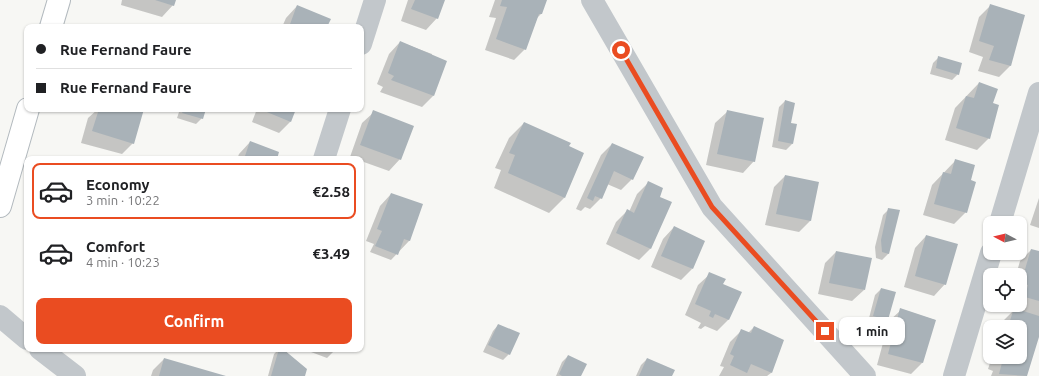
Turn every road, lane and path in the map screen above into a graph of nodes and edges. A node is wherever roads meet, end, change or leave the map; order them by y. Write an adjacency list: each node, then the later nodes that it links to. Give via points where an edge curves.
1 (59, 0): 4 (main road)
2 (375, 0): 5 (street)
3 (592, 0): 17 (street, via 712,207)
4 (52, 24)
5 (364, 35)
6 (1039, 93): 11 (street)
7 (27, 112): 10 (main road)
8 (339, 112): 9 (street)
9 (325, 156)
10 (0, 206)
11 (1002, 216)
12 (989, 260): 18 (street)
13 (0, 316): 14 (street)
14 (24, 336)
15 (44, 352): 16 (street)
16 (75, 376)
17 (865, 376)
18 (954, 376)

